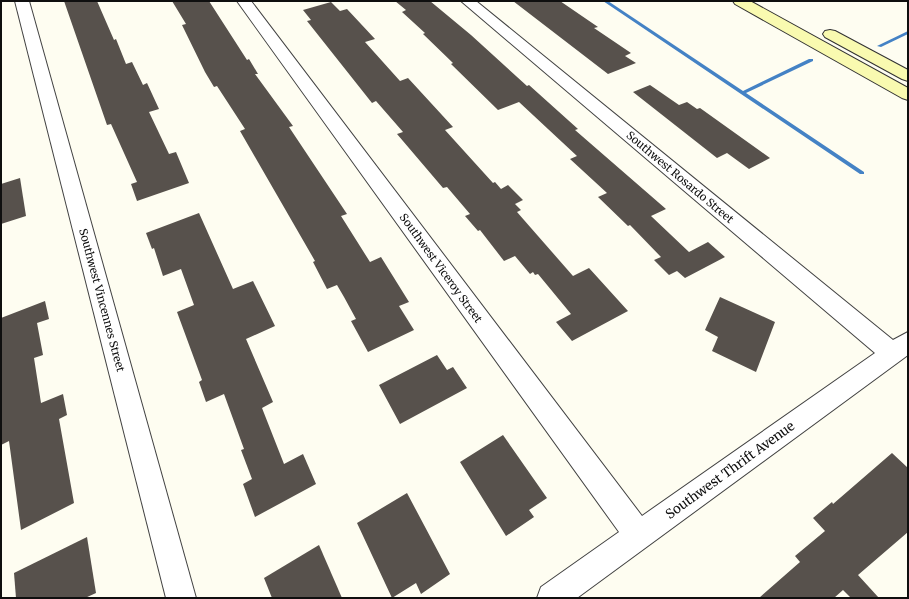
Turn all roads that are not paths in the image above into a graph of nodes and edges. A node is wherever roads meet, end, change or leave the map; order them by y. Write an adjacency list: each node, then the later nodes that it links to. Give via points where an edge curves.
1 (22, 1): 10 (street, Southwest Vincennes Street)
2 (244, 1): 9 (street, Southwest Viceroy Street)
3 (468, 1): 8 (street, Southwest Rosardo Street)
4 (748, 2): 7 (main road)
5 (817, 27): 6 (main road)
6 (908, 76)
7 (908, 95)
8 (900, 348): 9 (street, Southwest Thrift Avenue)
9 (638, 536): 11 (street, Southwest Thrift Avenue)
10 (181, 598)
11 (552, 598)

